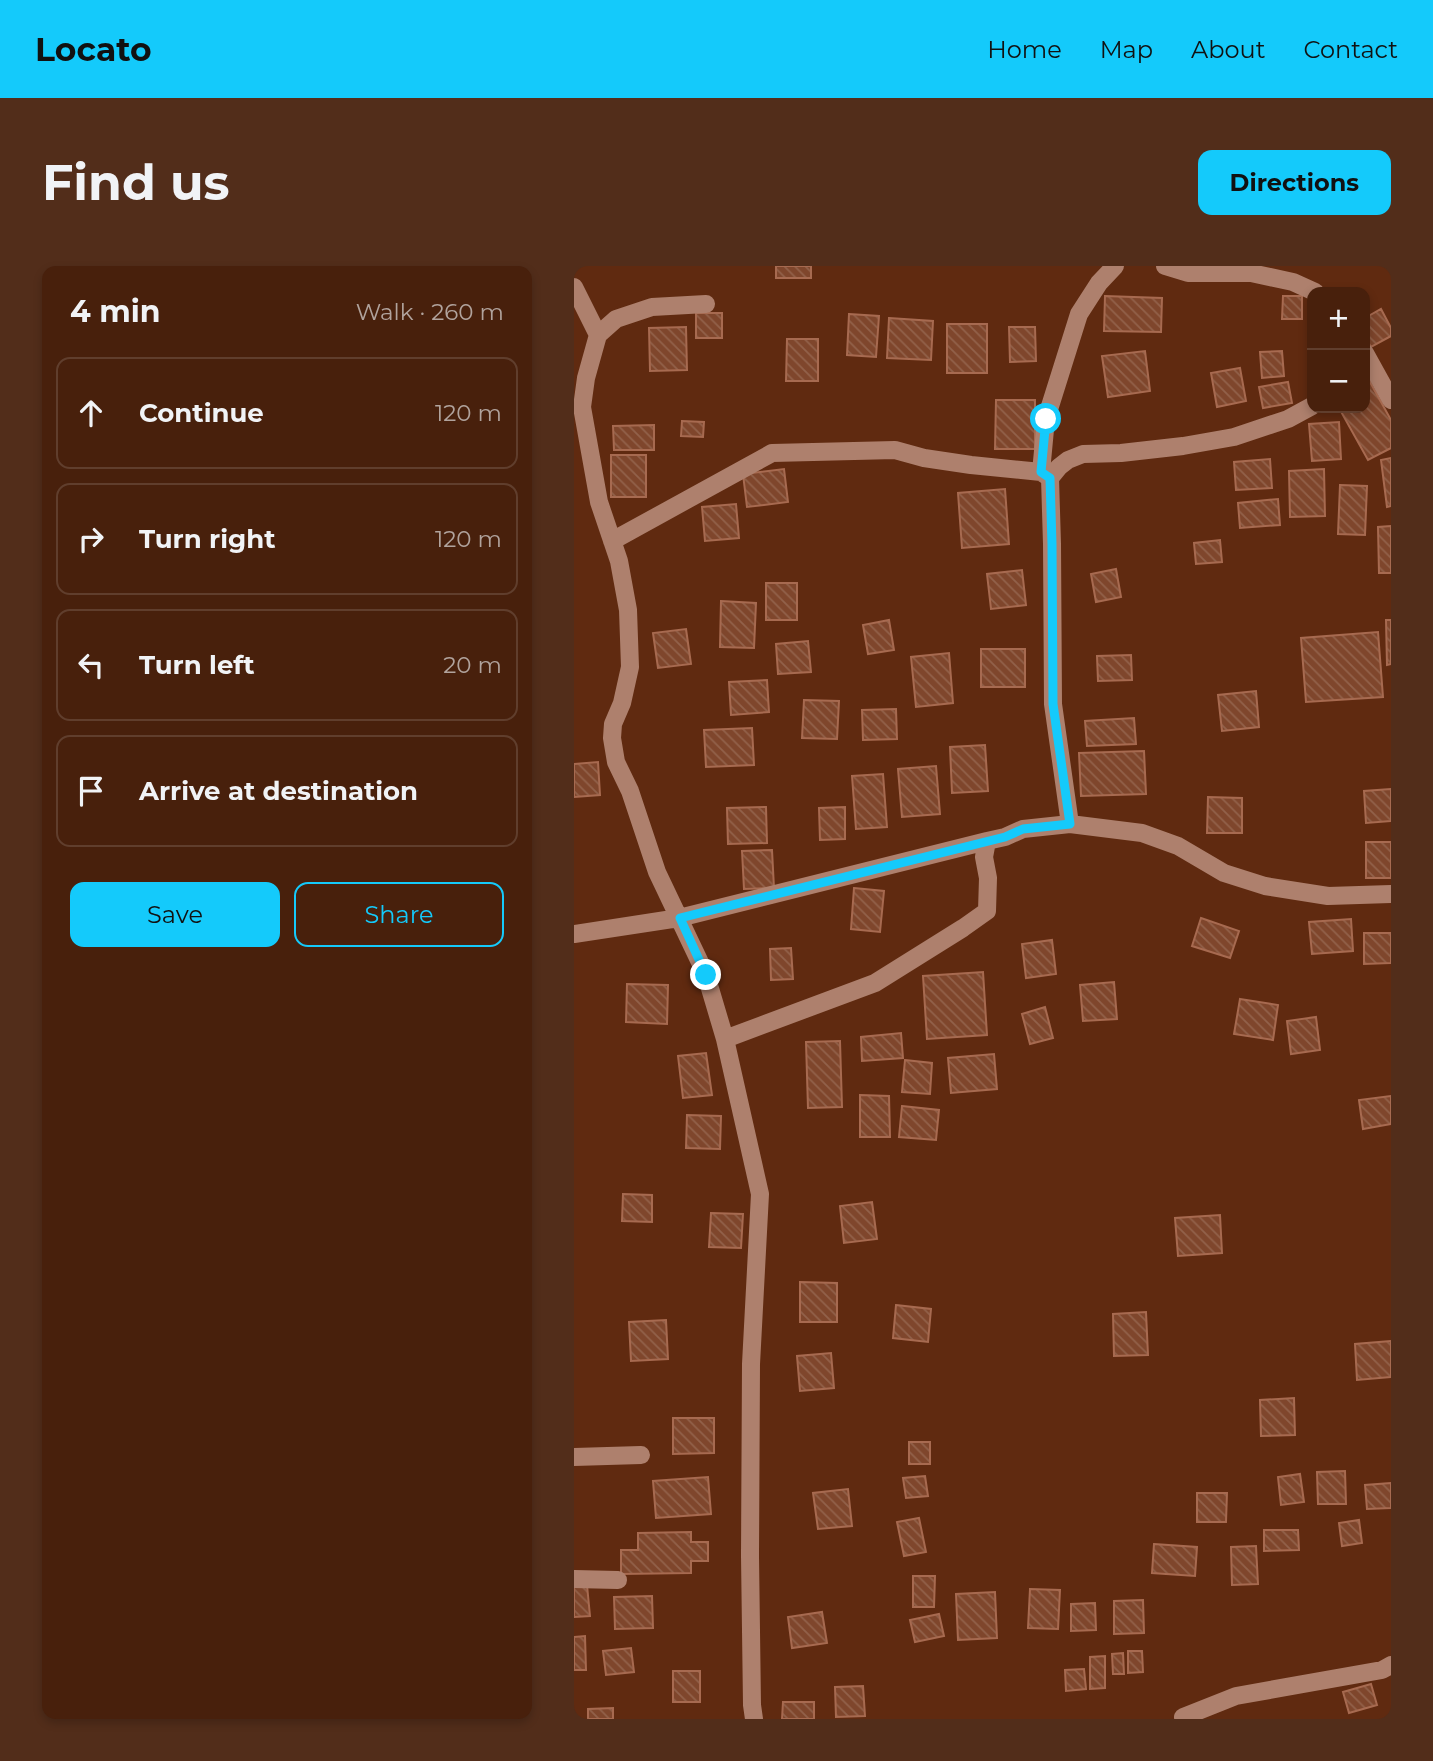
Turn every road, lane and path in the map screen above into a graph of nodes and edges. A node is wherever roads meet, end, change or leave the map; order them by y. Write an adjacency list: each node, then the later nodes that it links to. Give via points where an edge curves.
1 (1115, 266): 11 (street, via 1079,314 1046,419)
2 (1165, 266): 4 (street, via 1188,273 1251,273)
3 (574, 287): 6 (street)
4 (1307, 288)
5 (706, 304): 6 (street, via 652,307 616,319)
6 (598, 335): 10 (street, via 586,378)
7 (1370, 368): 8 (street)
8 (1391, 400)
9 (1307, 408): 11 (street, via 1234,437 1083,454)
10 (580, 430): 12 (street)
11 (1046, 475): 12 (street, via 895,450 772,453); 13 (street, via 1052,544 1053,704)
12 (612, 541): 16 (street, via 628,610 630,667 613,724 616,762 657,872)
13 (1070, 824): 14 (street, via 1023,829); 15 (street, via 1142,833 1178,846 1224,873 1265,886 1328,896)
14 (988, 841): 16 (street); 18 (street, via 984,857 987,911 875,983)
15 (1391, 894)
16 (680, 918): 17 (street); 18 (street, via 706,975)
17 (574, 934)
18 (725, 1039): 25 (street, via 761,1194 751,1391)
19 (641, 1455): 20 (street)
20 (574, 1457)
21 (574, 1579): 22 (street)
22 (618, 1580)
23 (1391, 1665): 24 (street, via 1236,1696)
24 (1177, 1718)
25 (754, 1719)

